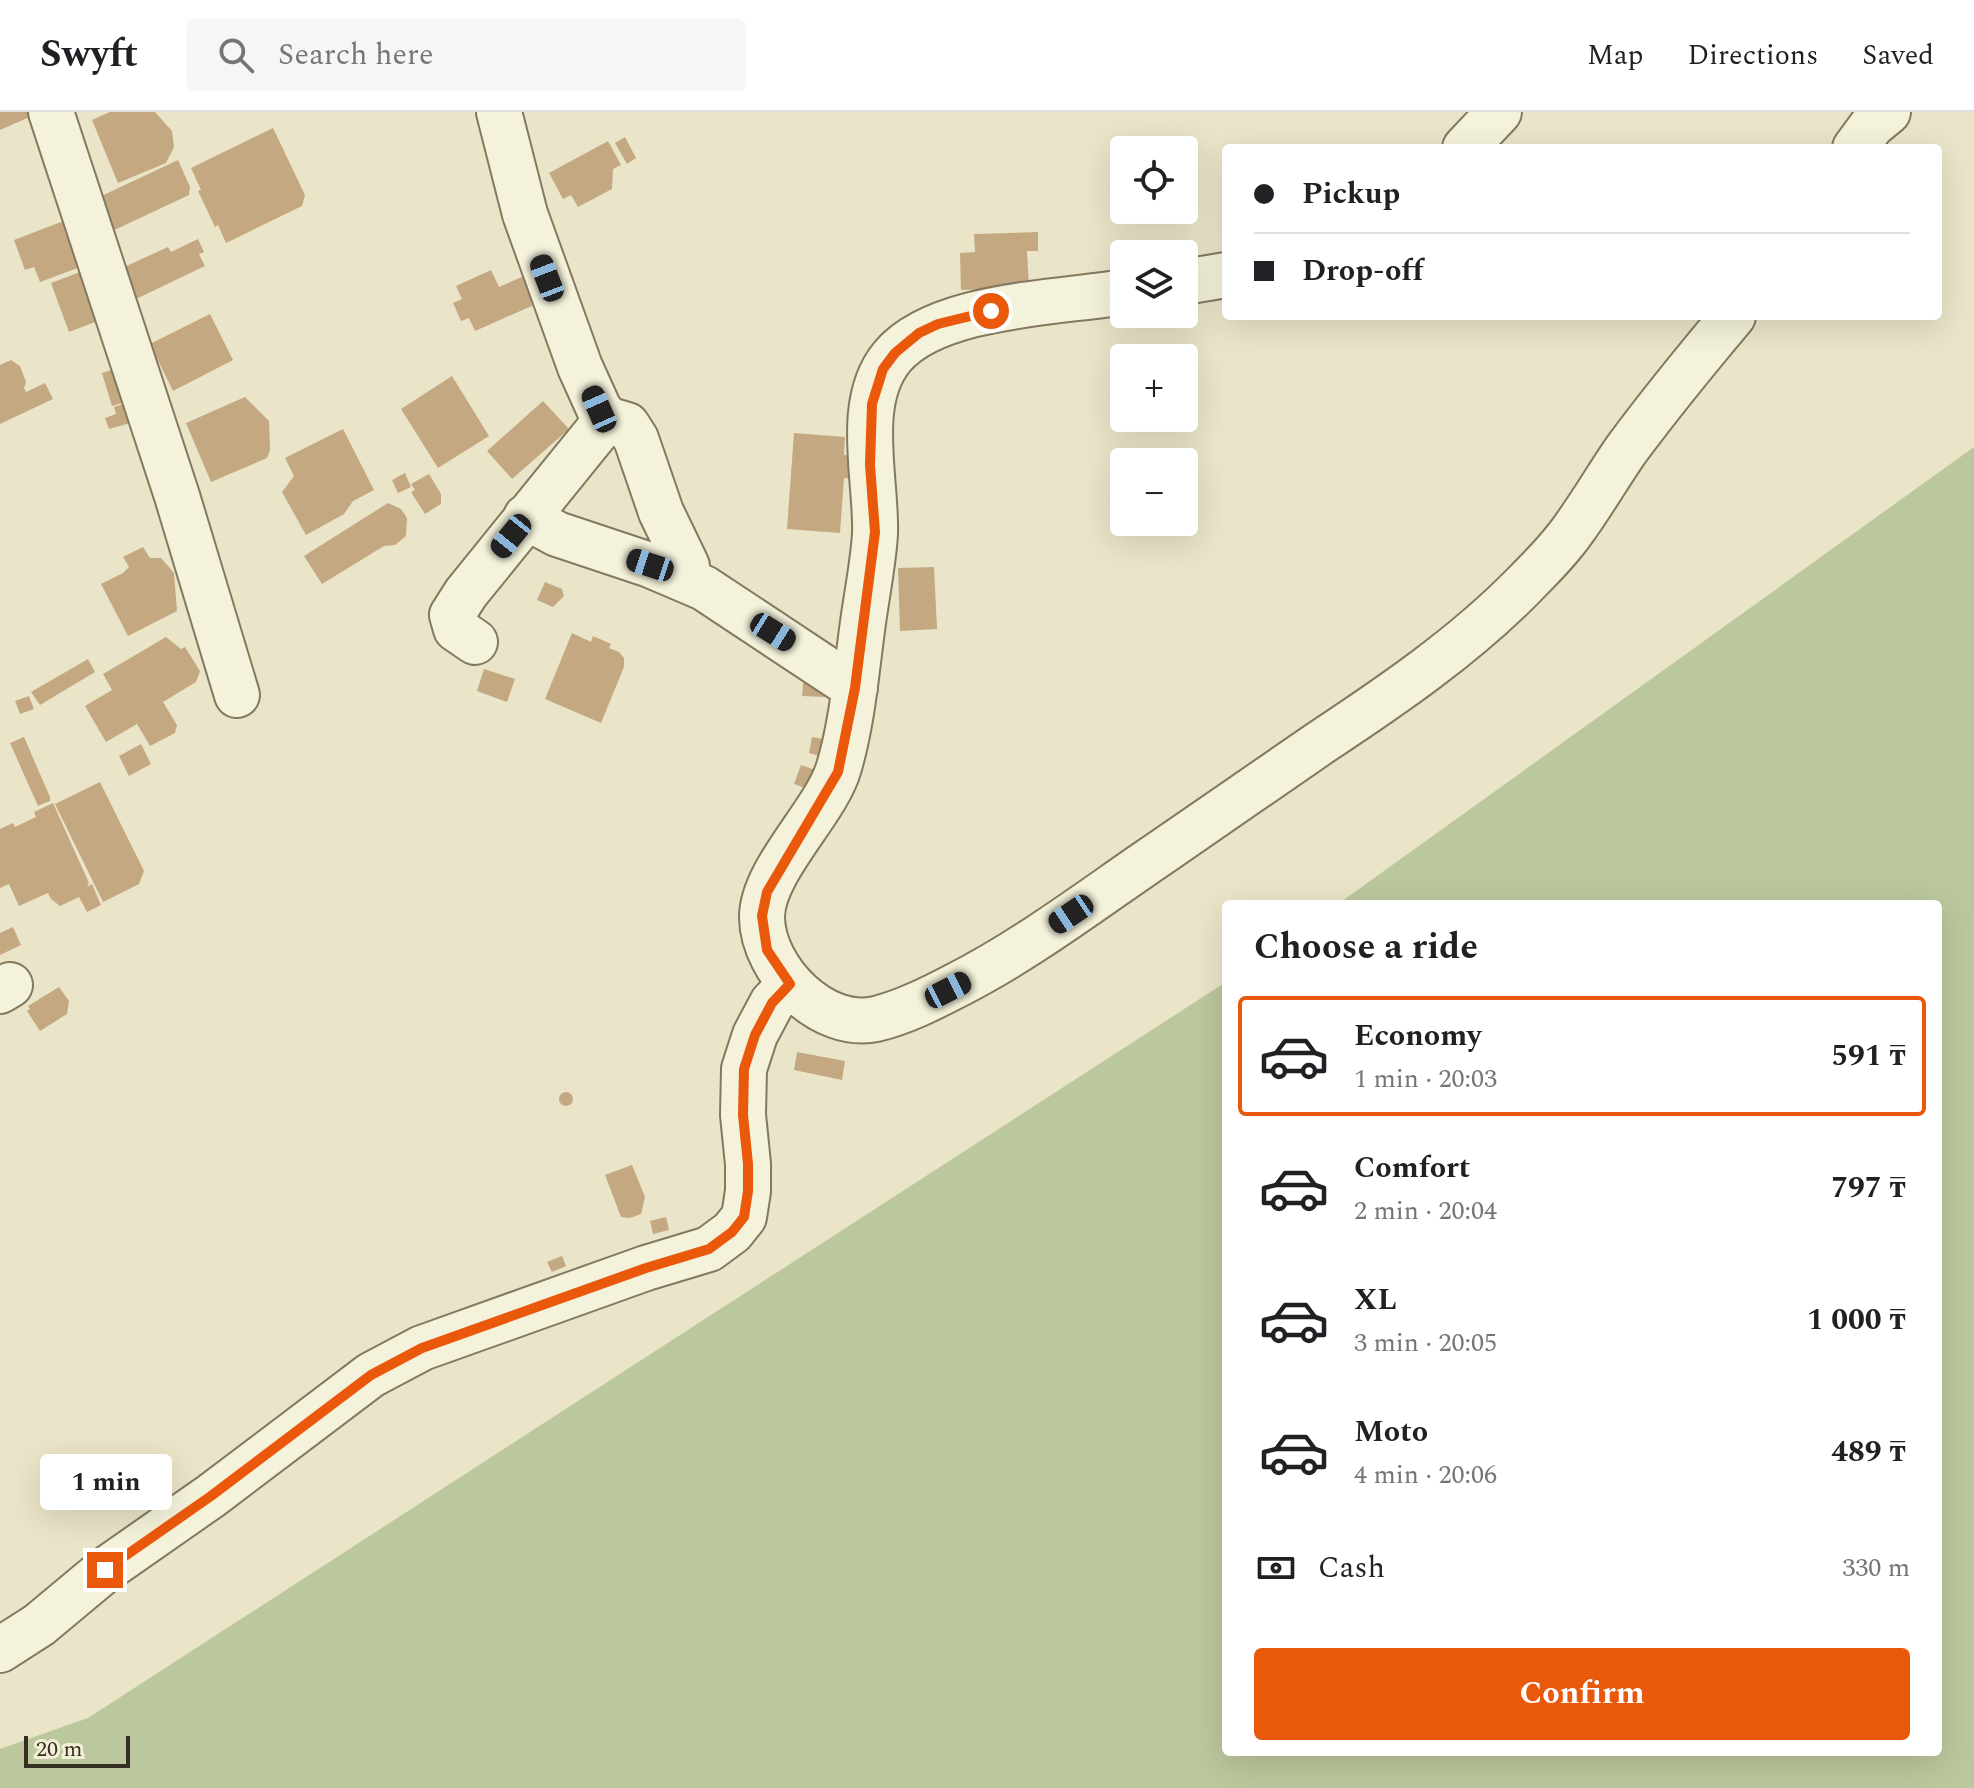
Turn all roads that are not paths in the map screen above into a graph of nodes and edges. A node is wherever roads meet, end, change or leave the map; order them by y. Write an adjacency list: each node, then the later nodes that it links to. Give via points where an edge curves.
1 (51, 112): 16 (street)
2 (499, 112): 11 (street, via 540,260 580,367)
3 (1499, 112): 5 (street)
4 (1888, 112): 6 (street)
5 (1469, 144)
6 (1858, 144)
7 (1222, 276): 8 (street)
8 (1198, 280)
9 (1110, 294): 15 (street, via 938,324 907,343 883,369 872,404 875,532)
10 (1730, 320): 17 (street, via 1663,399 1571,534 1531,578 1438,660 1369,711 1001,963 921,1004 872,1020 845,1019 825,1012)
11 (607, 419): 12 (street); 13 (street, via 627,425 636,439 661,512 687,566)
12 (526, 517): 13 (street, via 573,541); 14 (street, via 452,615 456,629)
13 (686, 580): 15 (street)
14 (475, 642)
15 (855, 688): 17 (street, via 838,772 767,892 762,916 767,950)
16 (237, 695)
17 (790, 984): 18 (street, via 772,1003 744,1069 748,1191 744,1217 732,1232 709,1249 422,1348 371,1375)
18 (0, 1650)

